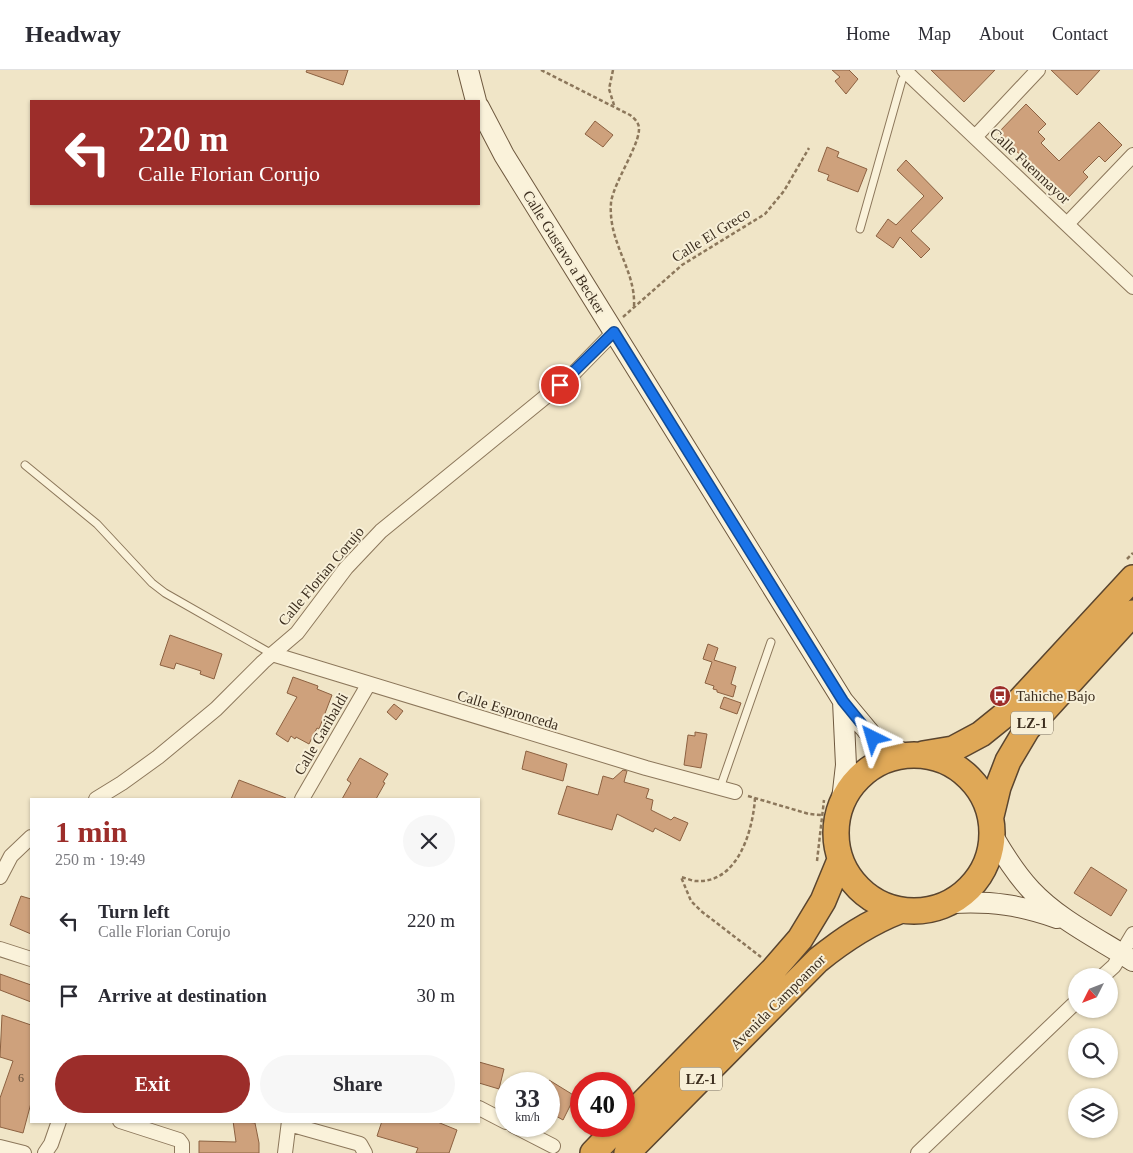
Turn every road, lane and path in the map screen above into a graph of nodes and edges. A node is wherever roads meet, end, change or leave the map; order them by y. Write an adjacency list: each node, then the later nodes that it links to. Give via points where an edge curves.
1 (468, 70): 6 (street)
2 (541, 70): 7 (path)
3 (613, 70): 7 (path, via 609,89)
4 (1038, 70): 9 (street)
5 (906, 72): 9 (street, Calle Fuenmayor); 13 (lane)
6 (476, 100)
7 (614, 107): 15 (path, via 630,115 638,124 639,132 611,201 611,225 635,292)
8 (480, 109): 16 (street, Calle Gustavo a Becker, via 504,155)
9 (975, 137): 12 (street, Calle Fuenmayor)
10 (808, 148): 15 (path, Calle El Greco, via 784,192 765,214 682,265)
11 (1133, 155): 12 (street)
12 (1067, 224): 14 (street, Calle Fuenmayor)
13 (860, 229)
14 (1133, 287)
15 (634, 307): 16 (path, Calle El Greco)
16 (614, 332): 21 (street, Calle Florian Corujo, via 571,376 381,531 346,568 297,633); 23 (street, Calle Gustavo a Becker)
17 (25, 465): 21 (lane, via 97,524 158,588)
18 (1133, 578): 24 (highway, LZ-1, via 1012,709 981,734 953,749)
19 (1133, 613): 32 (highway, LZ-1, via 1027,729 1008,761 998,787)
20 (771, 642): 25 (lane)
21 (272, 654): 22 (street, Calle Espronceda); 27 (street, Calle Florian Corujo, via 188,733)
22 (368, 685): 25 (street, Calle Espronceda); 28 (street, Calle Garibaldi)
23 (843, 701): 24 (street, Calle Gustavo a Becker, via 873,738); 30 (street, Calle Gustavo a Becker, via 846,765)
24 (914, 754): 30 (highway, LZ-1, via 879,762); 32 (highway, via 954,765 978,786)
25 (720, 788): 26 (street, Calle Espronceda)
26 (735, 792): 29 (path)
27 (98, 798)
28 (303, 798)
29 (755, 798): 31 (path); 44 (path, via 741,854 729,869 713,879 696,882 682,877 696,906)
30 (833, 800): 31 (path); 34 (highway, LZ-1)
31 (821, 815): 35 (path, via 820,848)
32 (992, 826): 37 (highway, LZ-1, via 988,863 974,886); 39 (street, via 1008,862 1032,891)
33 (30, 838): 36 (street, via 11,856)
34 (840, 860): 38 (highway, LZ-1, via 853,884 874,901); 48 (highway, Avenida Campoamor / LZ-1, via 823,901 800,939)
35 (815, 868)
36 (0, 877)
37 (953, 903): 38 (highway, LZ-1, via 927,912); 39 (street, via 984,901 1024,907)
38 (899, 911): 64 (highway, Avenida Campoamor / LZ-1, via 851,934 818,960)
39 (1070, 922): 42 (street)
40 (1133, 934): 42 (street)
41 (0, 949): 43 (street)
42 (1127, 957): 45 (street)
43 (30, 959)
44 (764, 959)
45 (1112, 968)
46 (1068, 1010): 65 (street)
47 (480, 1109): 49 (street)
48 (635, 1111)
49 (495, 1116)
50 (58, 1123): 59 (street)
51 (126, 1123): 60 (street, via 179,1140)
52 (289, 1123): 61 (street)
53 (292, 1123): 62 (street, via 360,1144)
54 (535, 1137): 56 (street)
55 (609, 1137): 63 (highway)
56 (553, 1146)
57 (0, 1147): 58 (street)
58 (24, 1153)
59 (45, 1153)
60 (182, 1153)
61 (285, 1153)
62 (365, 1153)
63 (593, 1153)
64 (627, 1153)
65 (918, 1153)

